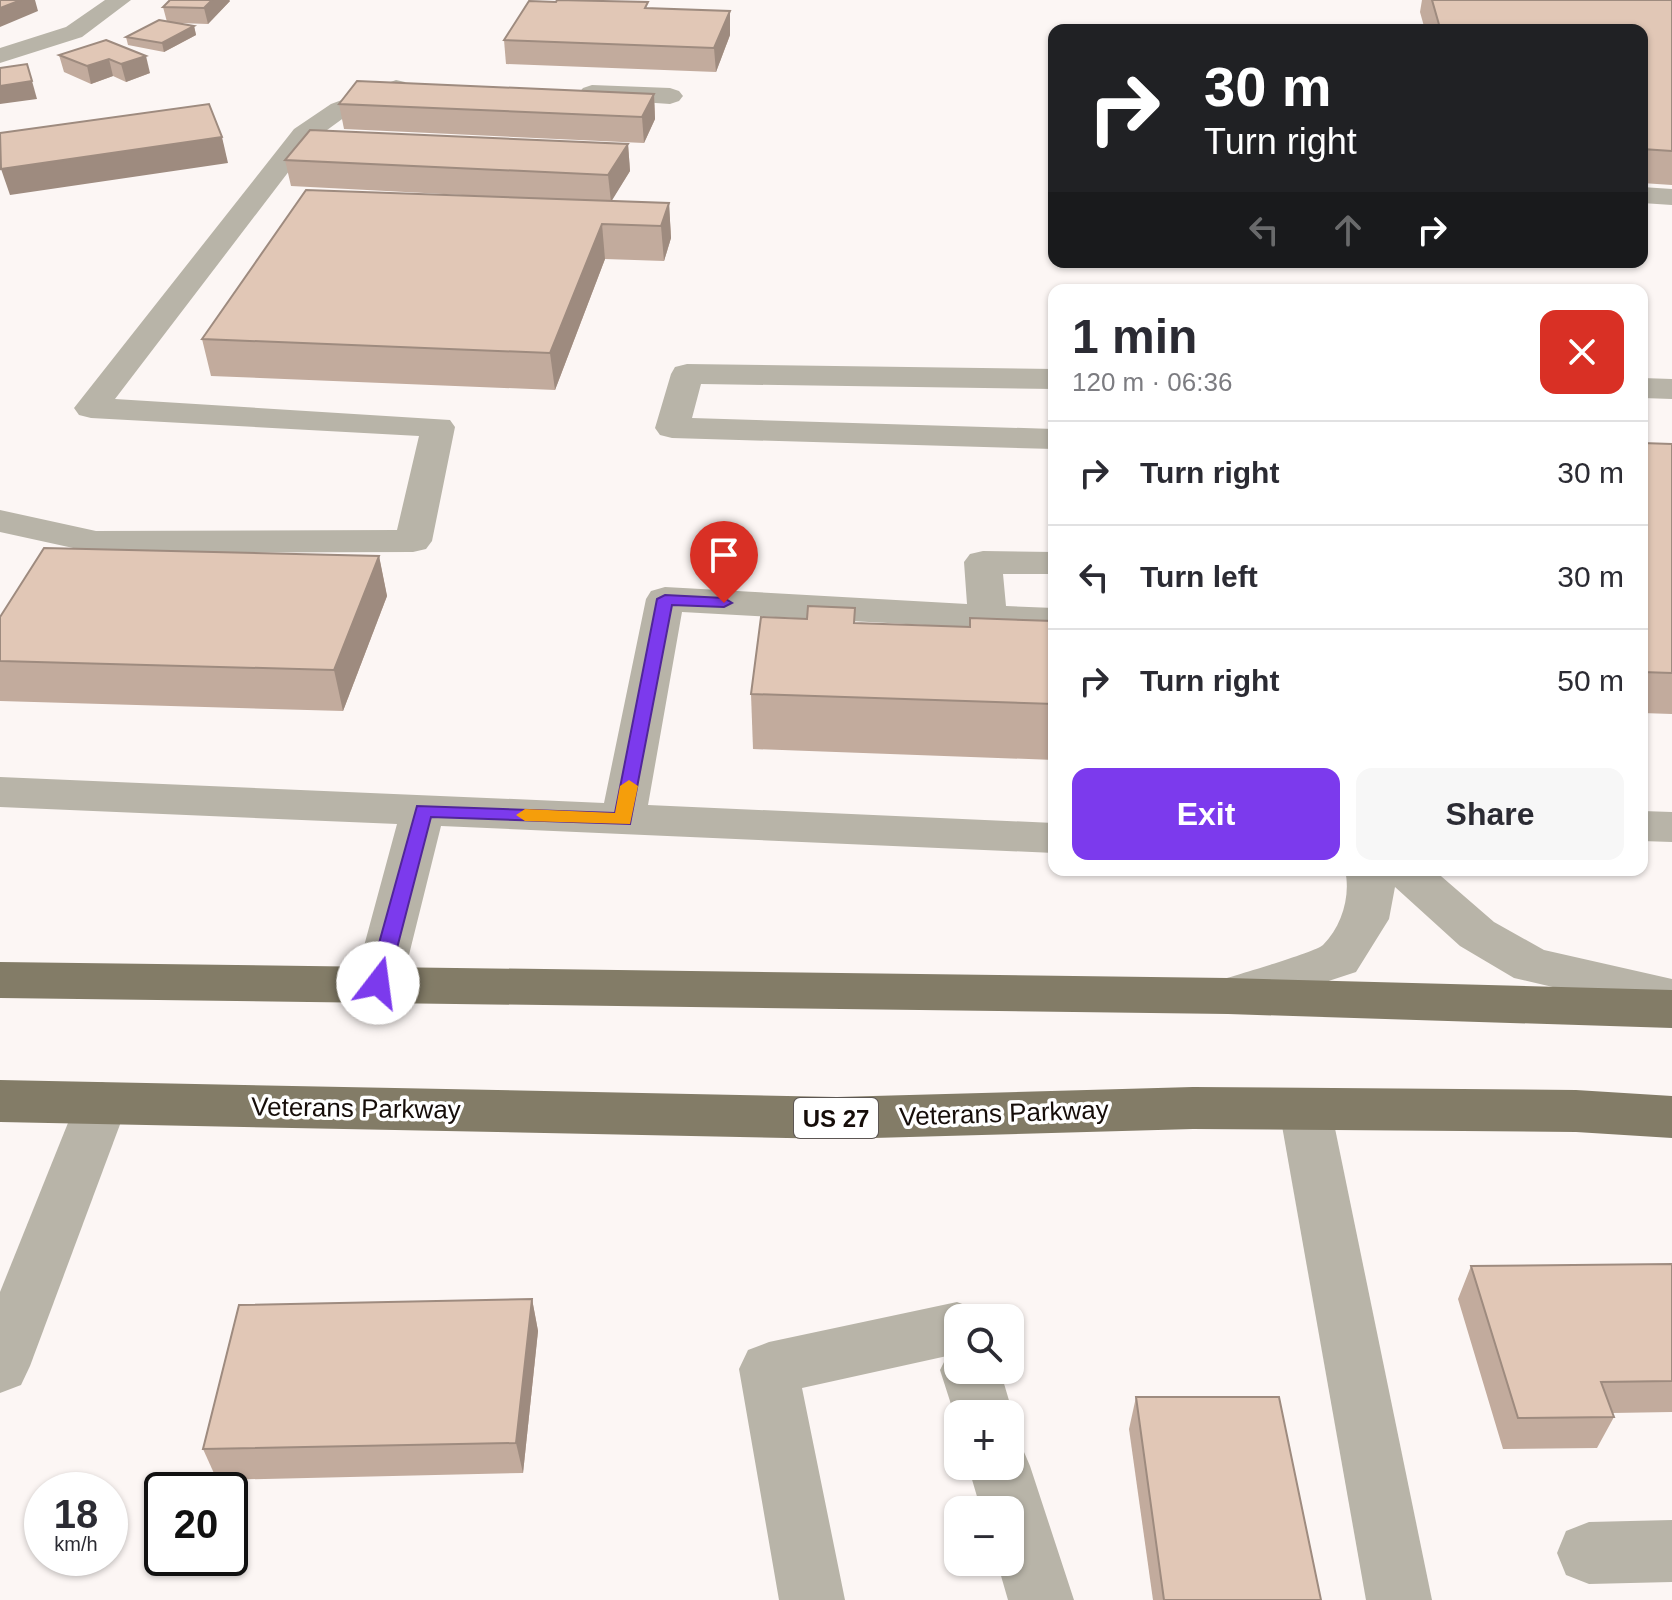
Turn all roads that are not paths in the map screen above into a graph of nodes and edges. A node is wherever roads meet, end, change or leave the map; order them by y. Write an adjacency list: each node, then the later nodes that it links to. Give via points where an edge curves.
1 (120, 0): 2 (street, via 74,32)
2 (0, 56)
3 (431, 87): 12 (street, via 399,85 340,109 303,135 91,408 438,427 413,541 96,542)
4 (558, 92): 5 (street)
5 (670, 96)
6 (1648, 195): 7 (street)
7 (1672, 197)
8 (1048, 379): 11 (street, via 687,374 672,428)
9 (1648, 388): 10 (street)
10 (1672, 389)
11 (1048, 439)
12 (0, 521)
13 (1048, 563): 14 (street, via 983,562)
14 (988, 617): 15 (street); 18 (street, via 665,599)
15 (1048, 620)
16 (0, 792): 17 (street)
17 (423, 810): 18 (street); 25 (street)
18 (623, 819): 21 (street)
19 (1648, 826): 20 (street)
20 (1672, 827)
21 (1048, 838)
22 (1370, 876): 26 (street, via 1365,919 1339,959)
23 (1412, 876): 27 (street, via 1477,934 1531,965)
24 (0, 980): 25 (main road)
25 (378, 983): 26 (main road)
26 (1228, 996): 28 (main road)
27 (1672, 997)
28 (1672, 1009)
29 (0, 1101): 30 (main road, Veterans Parkway / US 27)
30 (102, 1103): 31 (main road, Veterans Parkway / US 27, via 837,1118); 34 (street)
31 (1305, 1109): 32 (main road, Veterans Parkway / US 27); 40 (street)
32 (1672, 1117)
33 (944, 1331): 38 (street, via 769,1369)
34 (0, 1366)
35 (1003, 1480): 39 (street)
36 (1672, 1551): 37 (street)
37 (1589, 1553)
38 (812, 1600)
39 (1041, 1600)
40 (1399, 1600)

